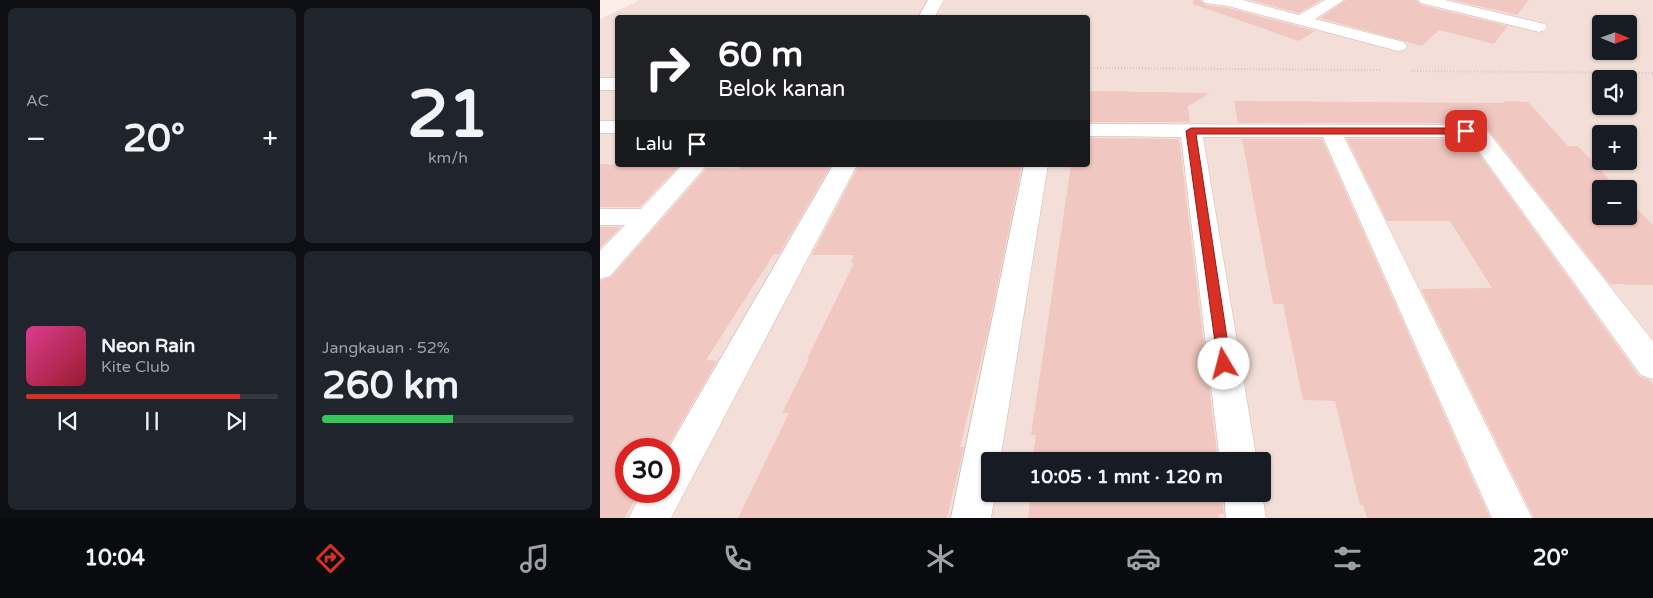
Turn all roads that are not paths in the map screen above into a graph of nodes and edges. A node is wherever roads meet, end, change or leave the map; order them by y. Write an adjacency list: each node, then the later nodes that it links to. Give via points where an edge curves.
1 (936, 0): 6 (street)
2 (1210, 0): 3 (street)
3 (1227, 0): 7 (street)
4 (1336, 0): 7 (street)
5 (1426, 0): 8 (street)
6 (928, 15)
7 (1302, 20): 9 (street)
8 (1539, 27)
9 (1398, 46)
10 (600, 84): 11 (street)
11 (615, 84)
12 (600, 127): 13 (street)
13 (615, 127)
14 (1090, 130): 15 (street)
15 (1191, 131): 16 (street); 24 (street)
16 (1331, 132): 23 (street, via 1466,131 1481,138); 31 (street)
17 (693, 167): 21 (street)
18 (844, 167): 25 (street)
19 (1036, 167): 29 (street)
20 (600, 217): 21 (street)
21 (648, 217): 22 (street)
22 (600, 268)
23 (1653, 365)
24 (1237, 452)
25 (680, 463)
26 (1244, 502): 30 (street)
27 (657, 503): 28 (street)
28 (649, 518)
29 (971, 518)
30 (1246, 518)
31 (1512, 518)

